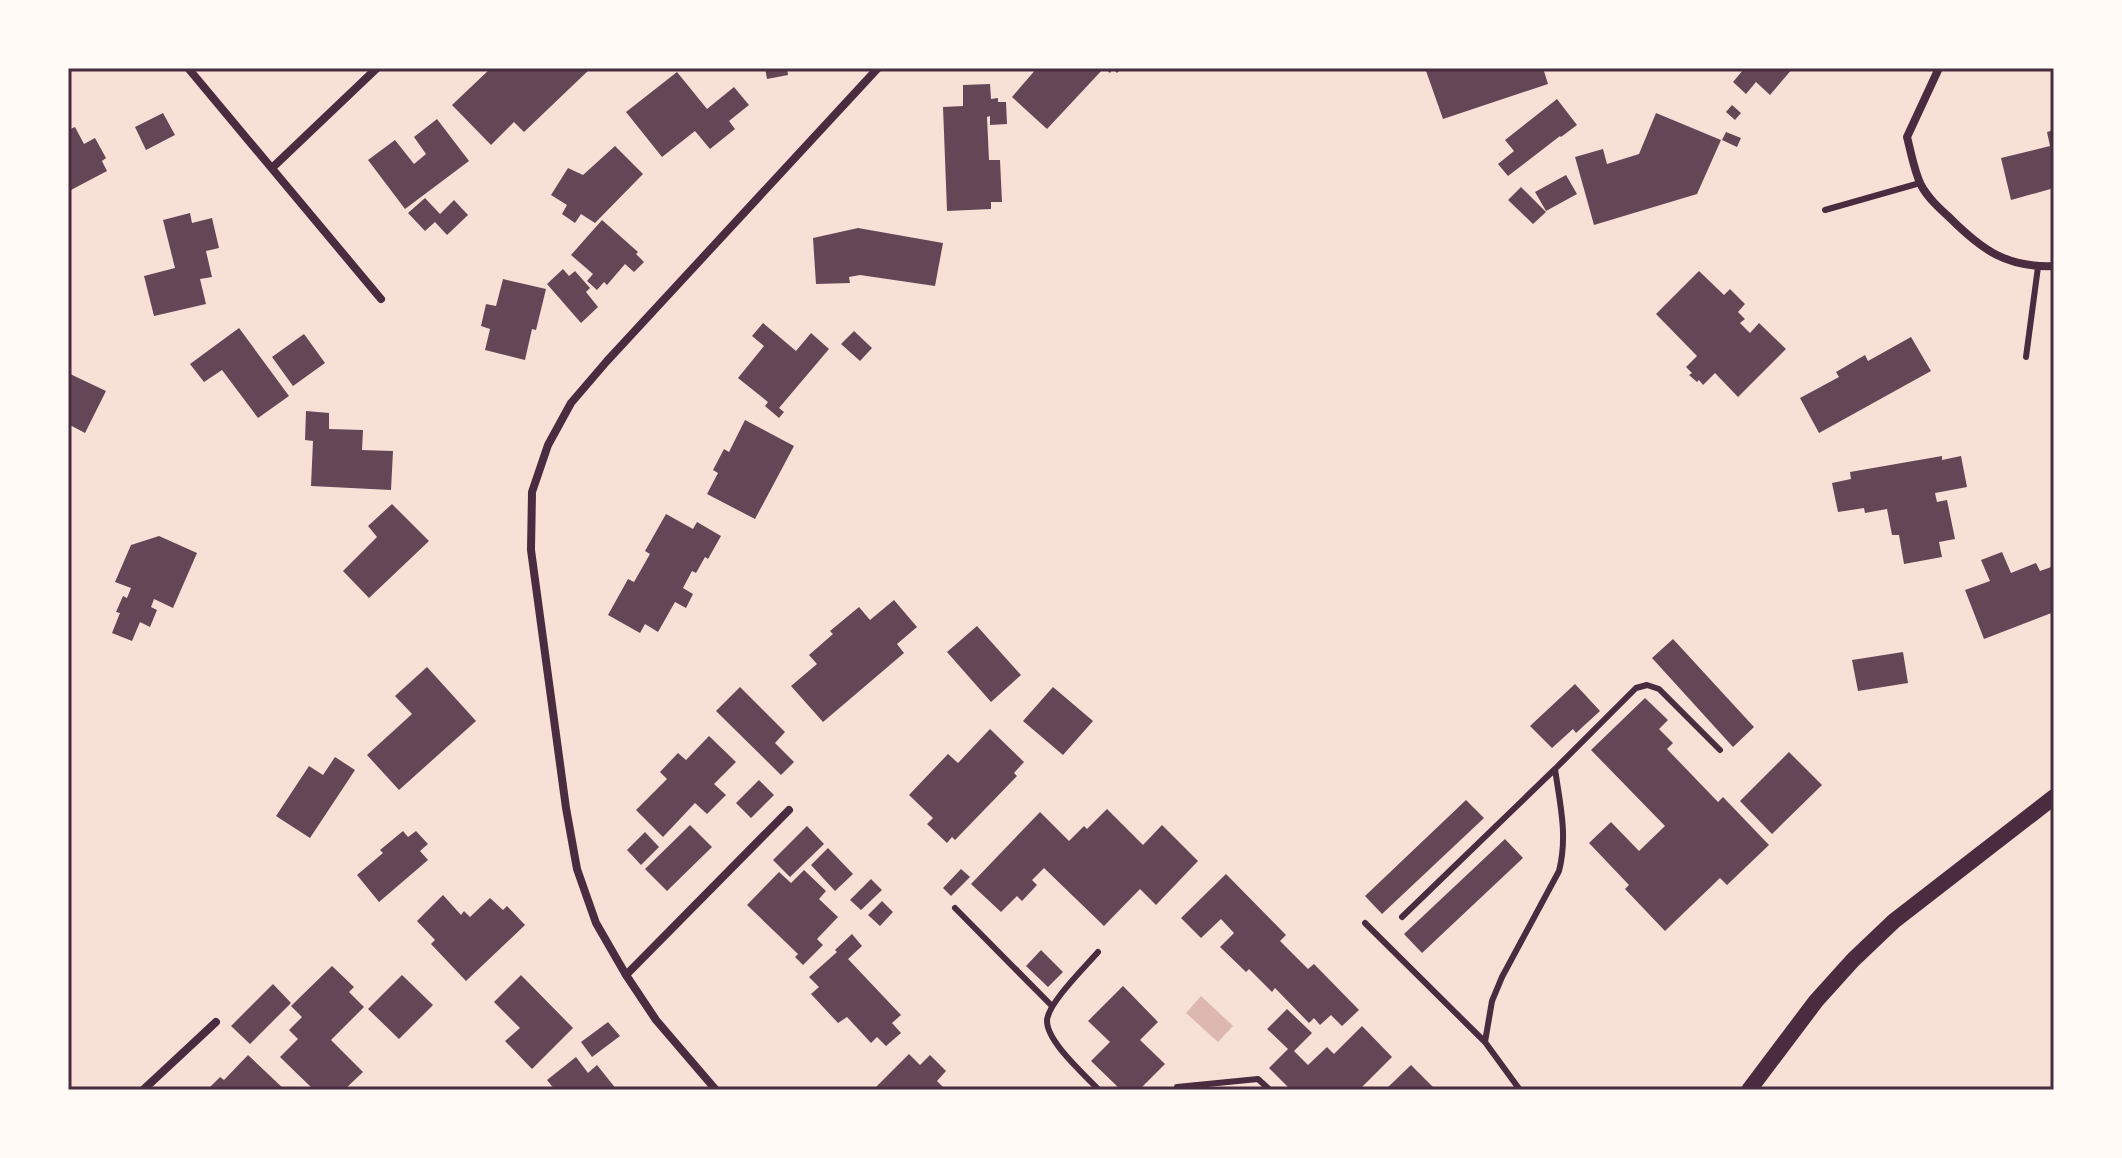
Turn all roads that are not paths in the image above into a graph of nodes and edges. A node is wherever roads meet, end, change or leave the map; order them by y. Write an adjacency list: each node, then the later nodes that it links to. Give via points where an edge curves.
1 (188, 68): 5 (street)
2 (377, 68): 5 (street)
3 (878, 68): 20 (street, via 571,403 548,445 532,492 531,550 577,869 596,923)
4 (1939, 68): 6 (street, via 1907,137)
5 (272, 168): 10 (street)
6 (1920, 183): 7 (lane); 9 (street, via 1928,197 1987,251)
7 (1825, 210)
8 (2054, 266): 9 (street)
9 (2038, 267): 11 (lane)
10 (381, 299)
11 (2026, 357)
12 (1720, 750): 13 (lane, via 1659,689 1647,685 1636,688)
13 (1555, 769): 17 (lane); 23 (lane, via 1564,853 1502,977)
14 (2054, 797): 30 (main road, via 1894,921 1853,960)
15 (789, 810): 20 (street)
16 (955, 908): 21 (lane)
17 (1402, 917)
18 (1365, 923): 23 (lane)
19 (1098, 952): 21 (lane)
20 (626, 975): 26 (street, via 656,1020)
21 (1052, 1006): 27 (lane, via 1050,1033)
22 (216, 1022): 25 (street)
23 (1485, 1042): 29 (lane)
24 (1177, 1087): 28 (lane, via 1258,1079)
25 (143, 1090)
26 (716, 1090)
27 (1099, 1090)
28 (1270, 1090)
29 (1520, 1090)
30 (1749, 1090)

